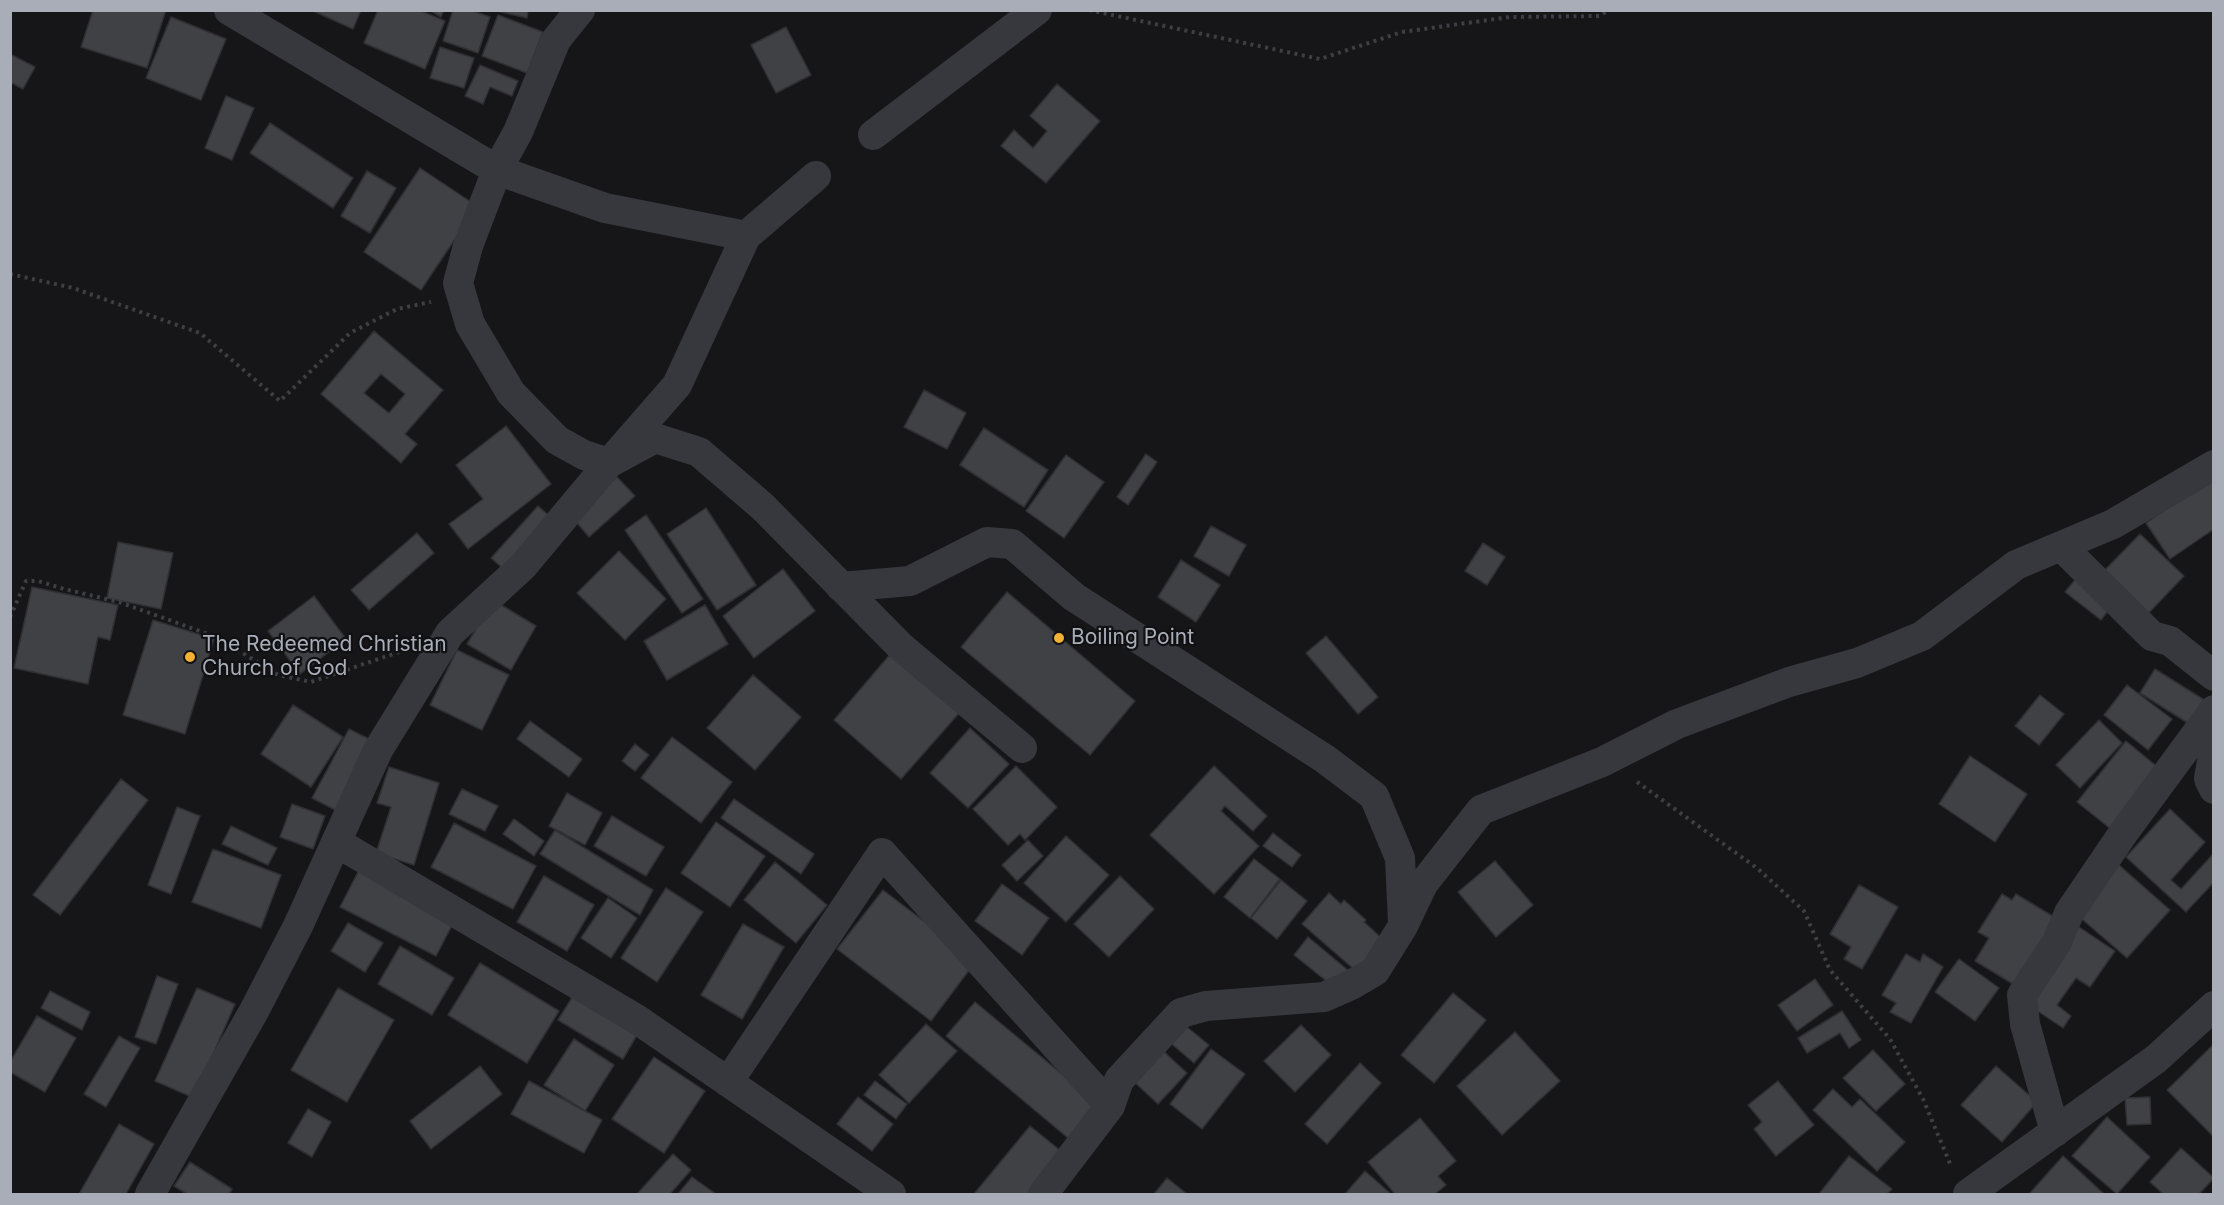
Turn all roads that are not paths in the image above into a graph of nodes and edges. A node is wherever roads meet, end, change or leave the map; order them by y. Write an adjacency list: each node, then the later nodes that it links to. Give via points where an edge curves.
1 (229, 10): 7 (street)
2 (566, 10): 5 (street)
3 (580, 10): 5 (street)
4 (1037, 10): 6 (street)
5 (556, 40): 7 (street, via 518,132)
6 (873, 135)
7 (497, 170): 9 (street, via 605,208); 10 (street, via 458,283 470,324 511,393 557,440)
8 (816, 176): 9 (street)
9 (746, 236): 10 (street, via 677,385)
10 (609, 463): 13 (street, via 655,438 699,452 763,507); 19 (street, via 523,566 450,633 378,750)
11 (2214, 465): 12 (street, via 2113,524)
12 (2061, 546): 14 (street, via 2152,636 2170,641); 20 (street, via 2016,565 1922,636 1857,663 1790,682 1677,724 1602,762 1481,810 1423,884)
13 (841, 587): 16 (street, via 901,647); 20 (street, via 910,581 987,542 1012,544 1074,597 1325,759 1374,795 1400,858)
14 (2214, 676)
15 (2214, 710): 24 (street, via 2069,913 2057,942 2022,995 2025,1024)
16 (1022, 748)
17 (2214, 749): 18 (street, via 2209,779)
18 (2214, 789)
19 (336, 842): 22 (street, via 638,1020); 26 (street, via 282,958)
20 (1403, 926): 23 (street, via 1376,971 1324,997 1206,1006 1181,1013 1119,1080)
21 (2212, 1001): 24 (street, via 2156,1059)
22 (728, 1082): 23 (street, via 882,853); 27 (street)
23 (1110, 1106): 28 (street)
24 (2055, 1132): 25 (street)
25 (1961, 1184)
26 (150, 1194)
27 (891, 1194)
28 (1042, 1194)

